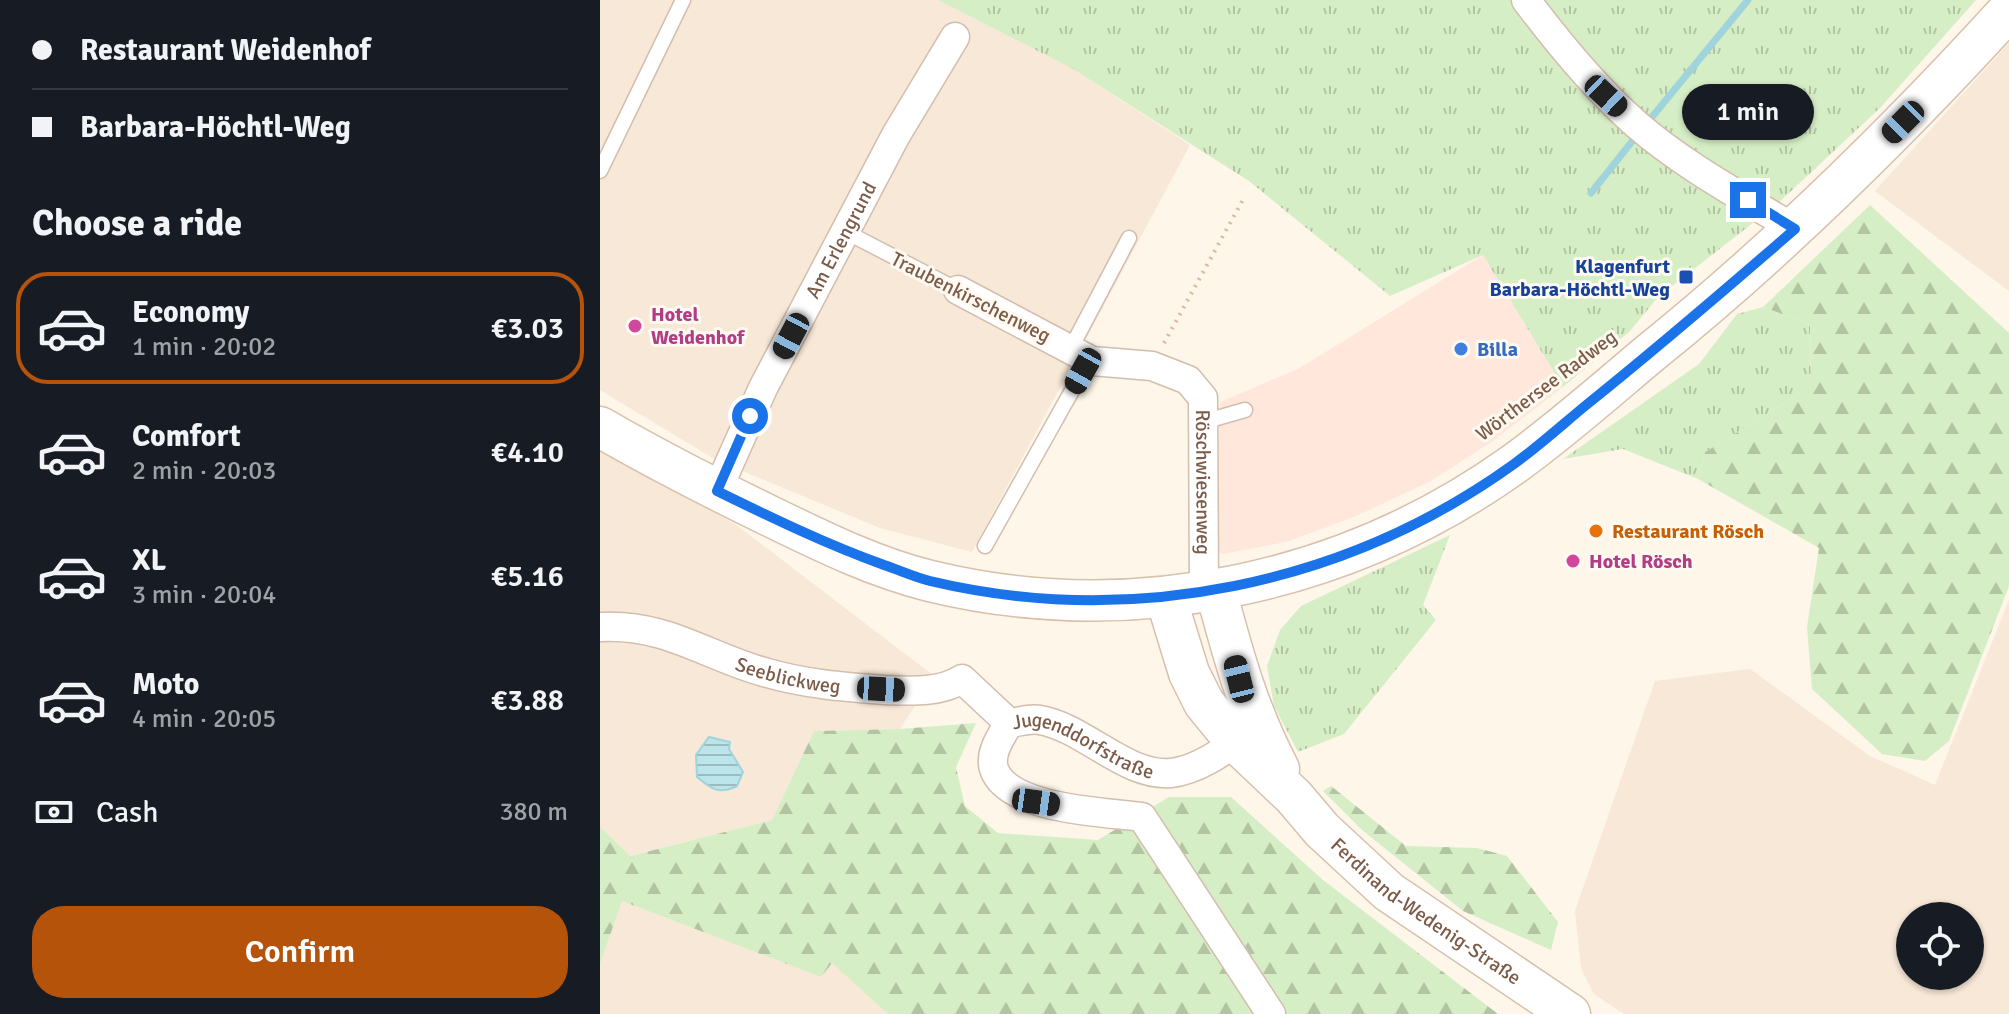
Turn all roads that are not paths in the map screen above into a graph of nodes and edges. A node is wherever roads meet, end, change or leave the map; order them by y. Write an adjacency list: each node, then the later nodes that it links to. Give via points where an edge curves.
1 (683, 0): 5 (lane)
2 (1526, 0): 6 (street, via 1637,125)
3 (2009, 10): 6 (main road)
4 (955, 37): 7 (street, Am Erlengrund)
5 (600, 171)
6 (1795, 229): 16 (main road, via 1680,329 1514,464 1483,483 1355,551 1284,576)
7 (846, 232): 9 (lane, Traubenkirschenweg); 14 (street, Am Erlengrund, via 763,388)
8 (1129, 238): 10 (lane, Traubenkirschenweg)
9 (958, 290): 10 (street, Traubenkirschenweg)
10 (1082, 354): 12 (street, Röschwiesenweg, via 1152,366 1188,380 1203,398); 15 (lane, via 1083,371)
11 (1245, 410): 12 (lane)
12 (1203, 422): 16 (street, Röschwiesenweg)
13 (600, 427): 14 (main road)
14 (717, 491): 16 (main road, via 833,547 928,580 1057,599)
15 (985, 546)
16 (1195, 594): 19 (main road, Ferdinand-Wedenig-Straße, via 1239,679)
17 (600, 627): 18 (street, Seeblickweg, via 647,630 762,672 826,686 908,691 949,687 962,679)
18 (1009, 723): 19 (street, Jugenddorfstraße, via 1036,719 1068,727 1150,772 1193,767); 20 (street, Jugenddorfstraße, via 994,749 994,768 1004,785 1036,802 1142,817)
19 (1247, 735): 21 (main road, Ferdinand-Wedenig-Straße, via 1322,830 1389,892)
20 (1271, 1014)
21 (1570, 1014)

